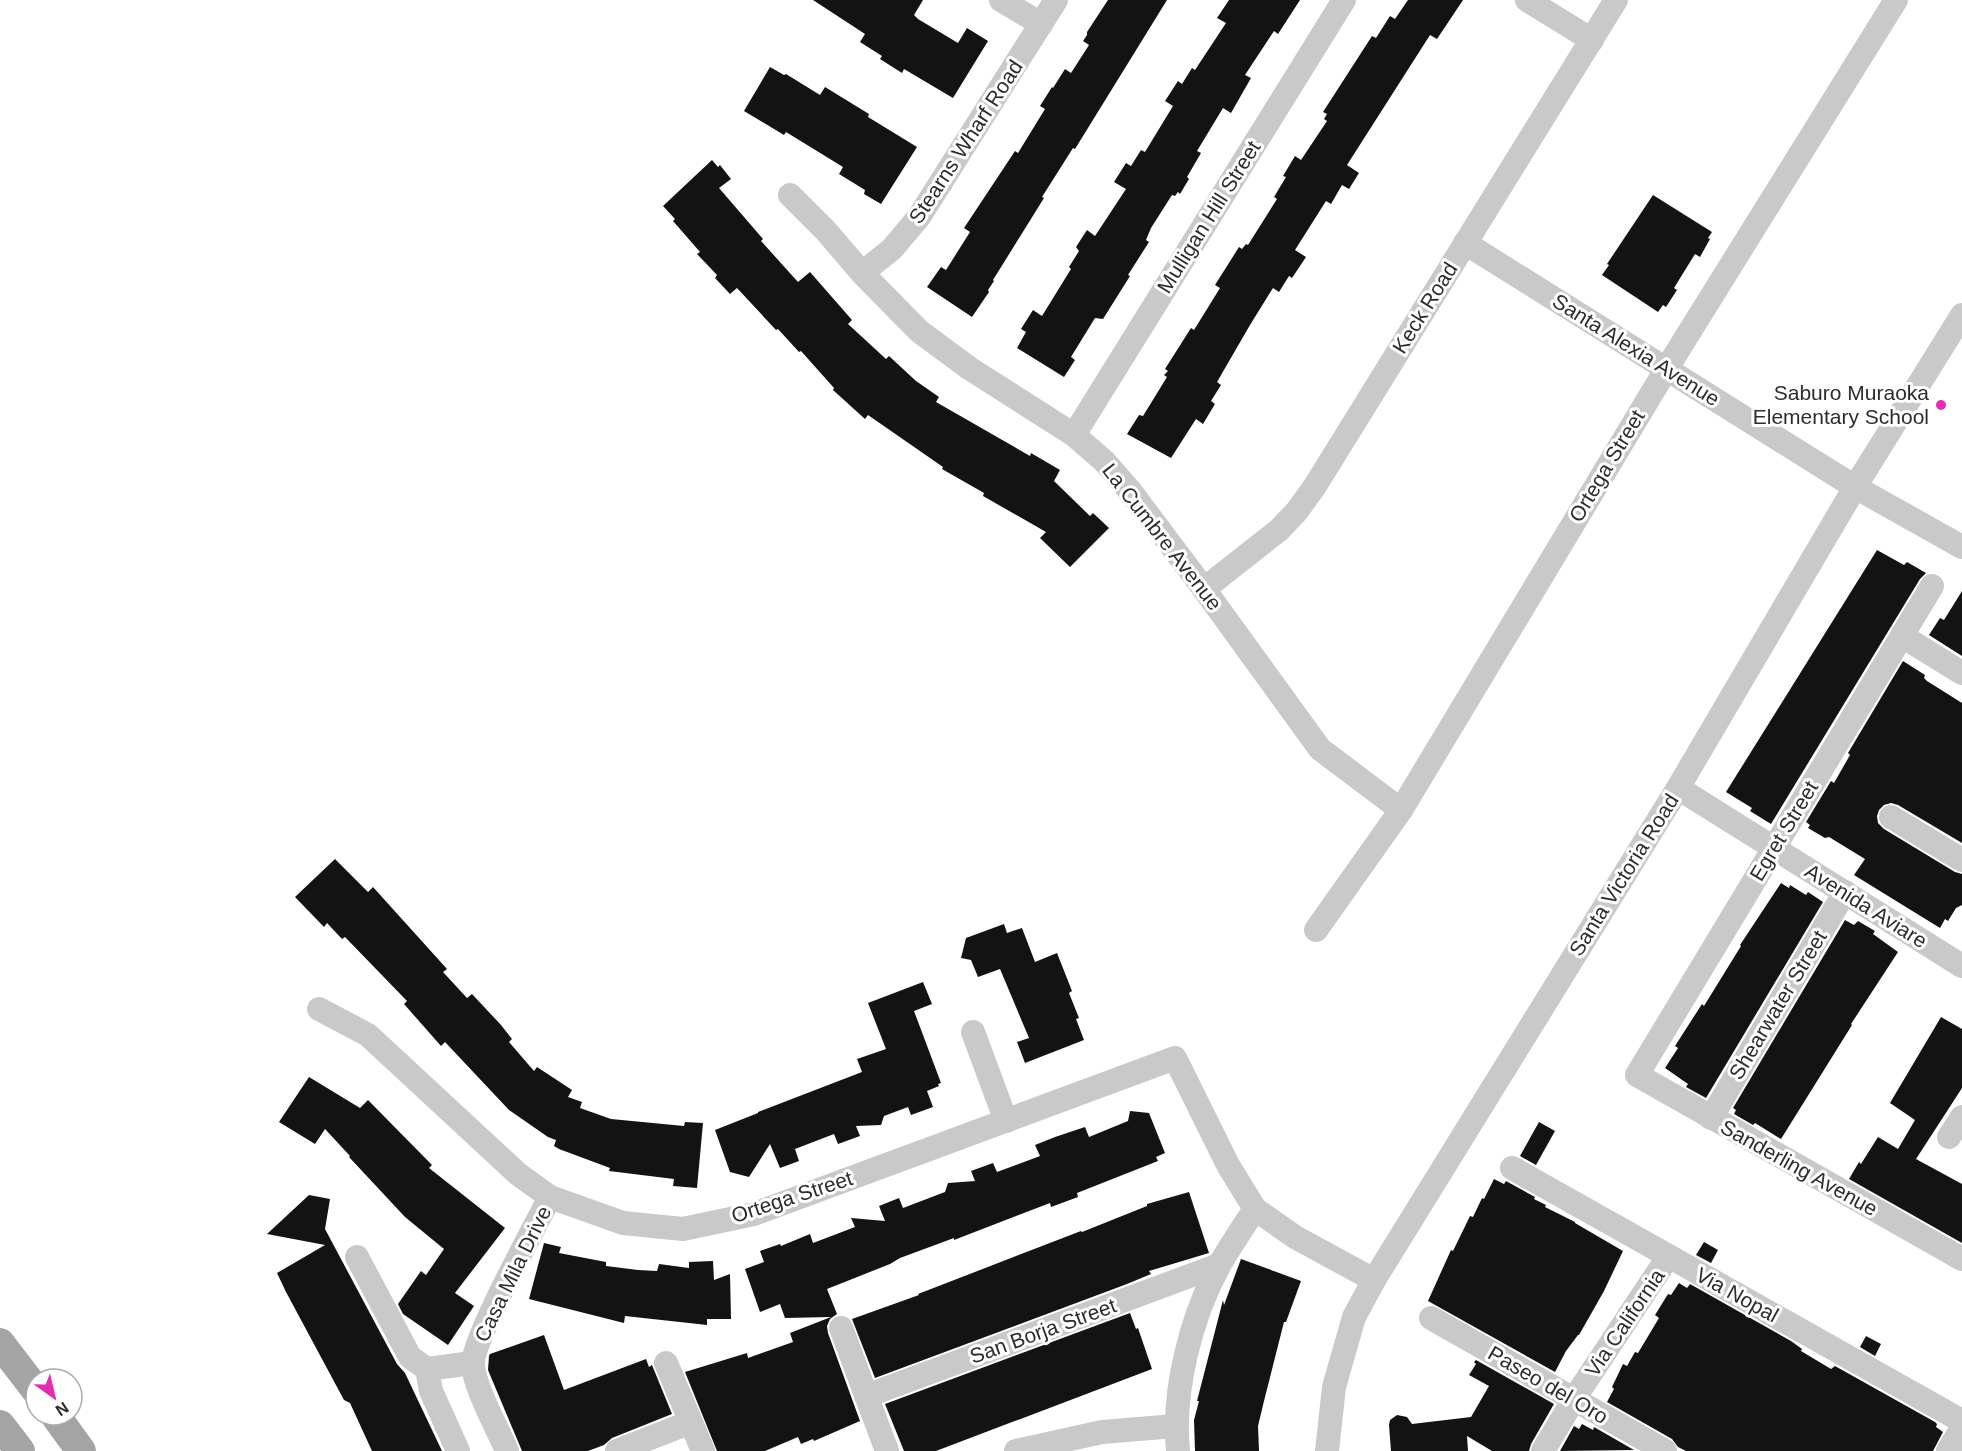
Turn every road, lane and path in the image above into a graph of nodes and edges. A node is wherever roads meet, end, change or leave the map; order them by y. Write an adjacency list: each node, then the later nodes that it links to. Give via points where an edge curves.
1 (1001, 0): 7 (street)
2 (1056, 0): 7 (street, Stearns Wharf Road)
3 (1344, 0): 14 (street, Mulligan Hill Street)
4 (1527, 0): 8 (street)
5 (1616, 0): 8 (street, Keck Road)
6 (1896, 0): 13 (street, Ortega Street)
7 (1041, 24): 11 (street, Stearns Wharf Road, via 919,217 892,249)
8 (1592, 40): 10 (street, Keck Road)
9 (790, 195): 11 (street, La Cumbre Avenue)
10 (1465, 243): 13 (street, Santa Alexia Avenue); 18 (street, Keck Road, via 1297,511 1260,547)
11 (862, 273): 14 (street, La Cumbre Avenue, via 937,345)
12 (1962, 315): 15 (street, Santa Victoria Road)
13 (1667, 368): 15 (street, Santa Alexia Avenue); 22 (street, Ortega Street)
14 (1074, 435): 18 (street, La Cumbre Avenue, via 1131,492)
15 (1855, 487): 16 (street, Santa Alexia Avenue); 21 (street, Santa Victoria Road)
16 (1962, 547)
17 (1932, 586): 19 (street, Egret Street)
18 (1204, 589): 22 (street, La Cumbre Avenue, via 1320,749)
19 (1902, 636): 20 (street); 24 (street, Egret Street)
20 (1962, 673)
21 (1678, 788): 24 (street, Avenida Aviare); 43 (street, Santa Victoria Road)
22 (1401, 810): 27 (street, Ortega Street)
23 (1891, 817): 25 (street)
24 (1774, 848): 26 (street, Avenida Aviare); 31 (street, Egret Street)
25 (1962, 860)
26 (1845, 892): 28 (street, Avenida Aviare); 33 (street, Shearwater Street)
27 (1316, 930)
28 (1962, 966)
29 (319, 1009): 37 (street, Ortega Street, via 368,1035 518,1174)
30 (973, 1032): 34 (street)
31 (1637, 1075): 33 (street, Sanderling Avenue)
32 (1962, 1117): 35 (street)
33 (1711, 1118): 41 (street, Sanderling Avenue)
34 (1006, 1120): 37 (street, Ortega Street, via 754,1214 683,1228 623,1223); 38 (street, Ortega Street, via 1175,1058 1228,1165)
35 (1949, 1137)
36 (1512, 1168): 40 (street, Via Nopal)
37 (550, 1197): 47 (street, Casa Mila Drive, via 482,1332)
38 (1255, 1209): 42 (street); 43 (street, via 1294,1238)
39 (357, 1257): 49 (street, via 410,1357)
40 (1668, 1257): 52 (street, Via California); 53 (street, Via Nopal)
41 (1962, 1258)
42 (1219, 1265): 51 (street, San Borja Street); 56 (street, via 1197,1317 1182,1376)
43 (1374, 1280): 68 (street, Santa Victoria Road, via 1354,1317 1334,1387)
44 (1431, 1318): 52 (street, Paseo del Oro)
45 (841, 1328): 51 (street)
46 (0, 1343): 50 (main road)
47 (472, 1363): 49 (street); 62 (street, Casa Mila Drive)
48 (666, 1363): 54 (street)
49 (427, 1369): 61 (street, via 431,1391)
50 (24, 1374)
51 (866, 1396): 65 (street)
52 (1574, 1399): 69 (street, Via California); 70 (street, Paseo del Oro)
53 (1962, 1421)
54 (691, 1422): 63 (street); 64 (street)
55 (0, 1425): 59 (main road)
56 (1176, 1426): 66 (street, via 1102,1432); 67 (street)
57 (64, 1427): 60 (main road)
58 (1962, 1428): 71 (street)
59 (20, 1451)
60 (81, 1451)
61 (458, 1451)
62 (507, 1451)
63 (617, 1451)
64 (703, 1451)
65 (887, 1451)
66 (1016, 1451)
67 (1178, 1451)
68 (1327, 1451)
69 (1543, 1451)
70 (1665, 1451)
71 (1948, 1451)

